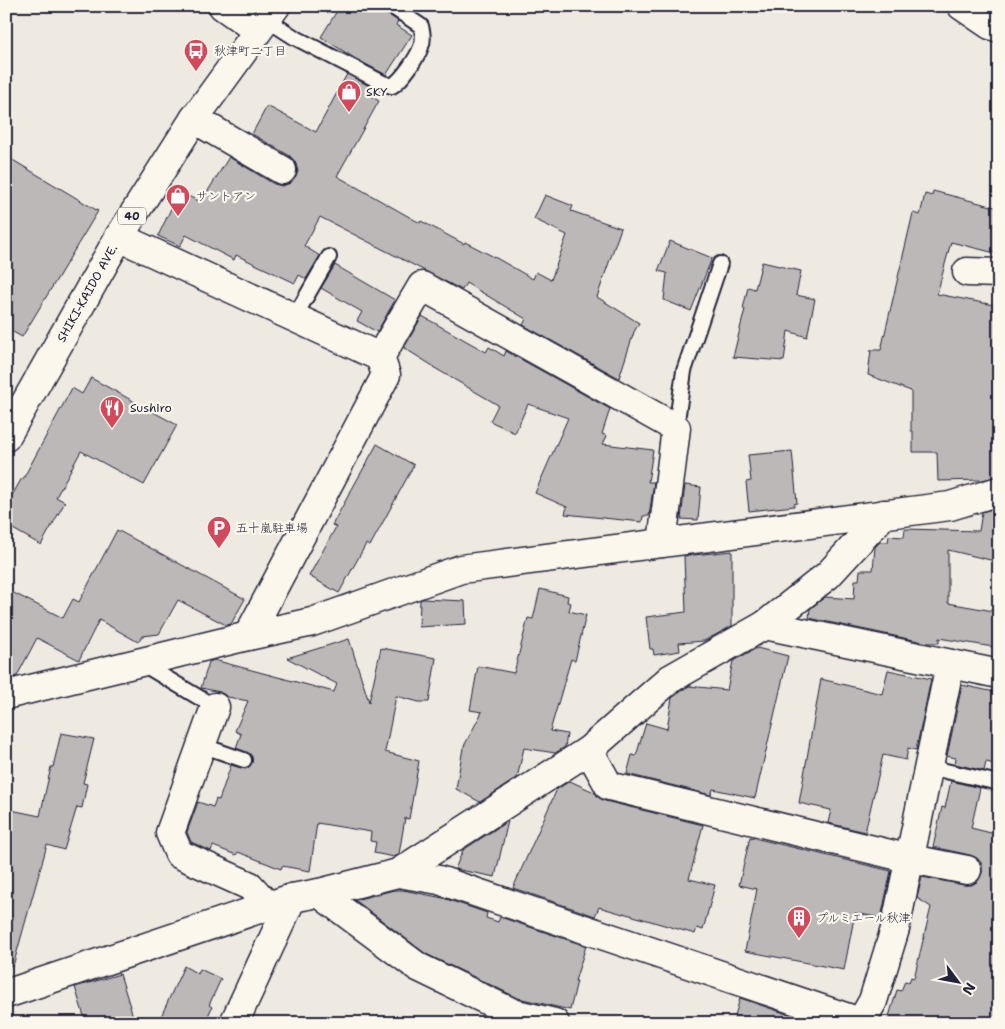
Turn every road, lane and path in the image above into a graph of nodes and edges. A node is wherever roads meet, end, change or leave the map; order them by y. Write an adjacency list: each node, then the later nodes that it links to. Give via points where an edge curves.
1 (224, 6): 4 (street)
2 (391, 6): 4 (lane, via 421,26 423,36 421,47 392,86 294,37)
3 (962, 6): 5 (street)
4 (266, 18): 6 (street, SHIKI-KAIDO AVE. / 40)
5 (999, 28)
6 (194, 119): 7 (street); 8 (street, SHIKI-KAIDO AVE. / 40)
7 (282, 170)
8 (119, 237): 13 (street); 16 (street, SHIKI-KAIDO AVE. / 40)
9 (329, 256): 13 (lane)
10 (720, 264): 15 (lane, via 684,371)
11 (967, 272): 12 (street)
12 (999, 273)
13 (294, 318): 14 (street)
14 (380, 357): 15 (street, via 422,286); 21 (street, via 386,375)
15 (676, 428): 19 (street)
16 (6, 437)
17 (999, 491): 18 (street, via 950,506)
18 (884, 514): 19 (street); 20 (street, via 828,575)
19 (662, 543): 21 (street, via 462,568 312,622)
20 (765, 625): 23 (street); 28 (street, via 670,679)
21 (248, 636): 22 (street)
22 (139, 662): 25 (street); 26 (lane)
23 (950, 664): 24 (street); 30 (street)
24 (999, 674)
25 (6, 695)
26 (215, 708): 27 (street)
27 (202, 745): 29 (lane); 36 (street, via 170,833 179,854)
28 (590, 750): 32 (street, via 609,786); 34 (street)
29 (244, 760)
30 (928, 767): 31 (lane); 32 (street)
31 (999, 783)
32 (910, 859): 33 (street); 38 (street, via 896,929)
33 (967, 870)
34 (398, 873): 35 (street); 38 (street, via 439,880)
35 (319, 893): 36 (street); 40 (street, via 418,967 513,1013)
36 (280, 902): 37 (street); 39 (street)
37 (6, 994)
38 (862, 1022)
39 (234, 1023)
40 (555, 1023)

